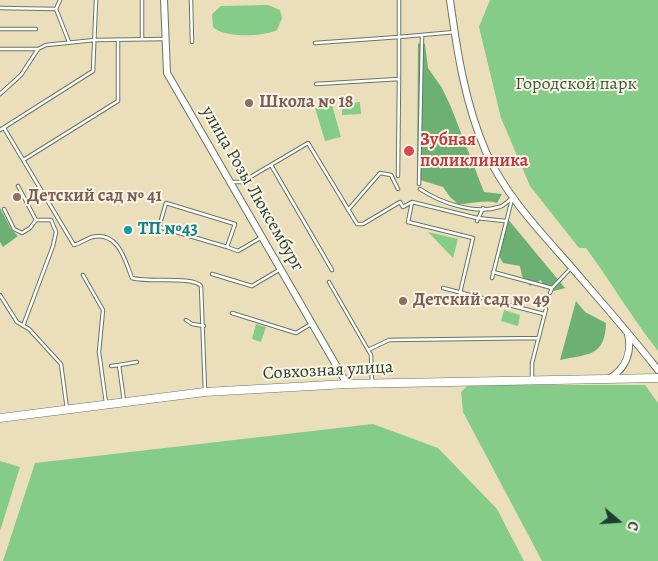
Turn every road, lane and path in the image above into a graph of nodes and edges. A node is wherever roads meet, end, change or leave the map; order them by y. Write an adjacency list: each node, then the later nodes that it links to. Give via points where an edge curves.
1 (60, 0): 9 (lane)
2 (96, 0): 17 (lane)
3 (142, 0): 15 (lane)
4 (164, 0): 16 (street, улица Розы Люксембург)
5 (191, 0): 20 (lane)
6 (399, 0): 13 (lane)
7 (450, 0): 12 (street)
8 (0, 8): 9 (lane)
9 (56, 9): 19 (lane)
10 (0, 29): 11 (lane)
11 (36, 29)
12 (455, 32): 14 (lane); 37 (street, via 477,128 486,152)
13 (399, 37): 14 (lane); 21 (lane); 24 (lane)
14 (422, 37): 33 (lane)
15 (142, 39): 16 (lane); 18 (lane)
16 (165, 39): 32 (street, улица Розы Люксембург, via 167,73)
17 (95, 40): 18 (lane); 19 (lane); 27 (lane, via 93,70)
18 (118, 40): 29 (lane, via 118,101)
19 (69, 42): 22 (lane)
20 (192, 42)
21 (314, 43)
22 (38, 48): 23 (lane); 26 (lane, via 21,75)
23 (0, 49)
24 (399, 79): 25 (lane); 31 (lane)
25 (316, 84)
26 (0, 94)
27 (4, 128): 28 (lane); 29 (lane)
28 (0, 130)
29 (24, 159): 70 (lane, via 74,245 92,237 116,243 132,278 145,282 189,280 199,283)
30 (271, 164): 32 (lane, via 242,182); 41 (lane, via 308,143); 51 (lane)
31 (398, 176)
32 (230, 182): 46 (street, улица Розы Люксембург)
33 (419, 184)
34 (18, 186): 43 (lane)
35 (398, 189): 41 (lane, via 392,175 380,173)
36 (420, 189): 39 (lane, via 459,206)
37 (513, 197): 39 (lane, via 501,207); 44 (lane); 49 (street)
38 (412, 202): 41 (lane, via 403,207 400,202 361,224 355,223); 42 (lane); 47 (lane, via 408,222)
39 (483, 208): 42 (lane)
40 (4, 209): 43 (lane, via 14,229 22,233)
41 (348, 210)
42 (477, 219): 44 (lane)
43 (36, 220): 69 (lane, via 52,220 56,232)
44 (505, 221): 52 (lane)
45 (474, 234): 47 (lane)
46 (262, 237): 48 (lane, via 238,251); 50 (street, улица Розы Люксембург)
47 (473, 238): 59 (lane)
48 (227, 247): 48 (lane, via 234,224 166,203 159,227)
49 (572, 268): 58 (lane); 71 (street)
50 (281, 269): 53 (lane, via 252,286); 68 (street, улица Розы Люксембург)
51 (332, 270)
52 (494, 272): 55 (lane); 58 (lane)
53 (212, 274)
54 (83, 275): 85 (lane, via 103,310 99,352)
55 (492, 278)
56 (329, 282): 73 (lane)
57 (443, 288): 59 (lane)
58 (552, 288): 60 (lane)
59 (460, 293): 63 (lane)
60 (550, 293)
61 (488, 294): 63 (lane)
62 (0, 295): 69 (lane)
63 (486, 300): 66 (lane)
64 (546, 309): 66 (lane)
65 (232, 313): 68 (lane, via 296,333)
66 (544, 314): 72 (lane)
67 (186, 320): 70 (lane)
68 (312, 323): 82 (street, улица Розы Люксембург)
69 (23, 326): 86 (lane, via 61,364)
70 (204, 326): 83 (lane)
71 (627, 332): 77 (street); 78 (street, via 630,346 627,360)
72 (538, 338): 73 (lane, via 389,340); 80 (lane)
73 (368, 350): 81 (lane, via 372,361)
74 (137, 362): 75 (lane)
75 (119, 365): 76 (lane); 84 (lane)
76 (111, 366)
77 (658, 370)
78 (610, 378): 79 (main road, Совхозная улица); 80 (main road, Совхозная улица)
79 (658, 378)
80 (532, 380): 81 (main road, Совхозная улица)
81 (372, 383): 82 (main road, Совхозная улица)
82 (347, 384): 83 (main road, Совхозная улица)
83 (205, 392): 84 (main road, Совхозная улица)
84 (124, 403): 85 (main road, Совхозная улица)
85 (106, 405): 86 (main road, Совхозная улица)
86 (67, 410): 87 (main road, Совхозная улица)
87 (0, 418)

